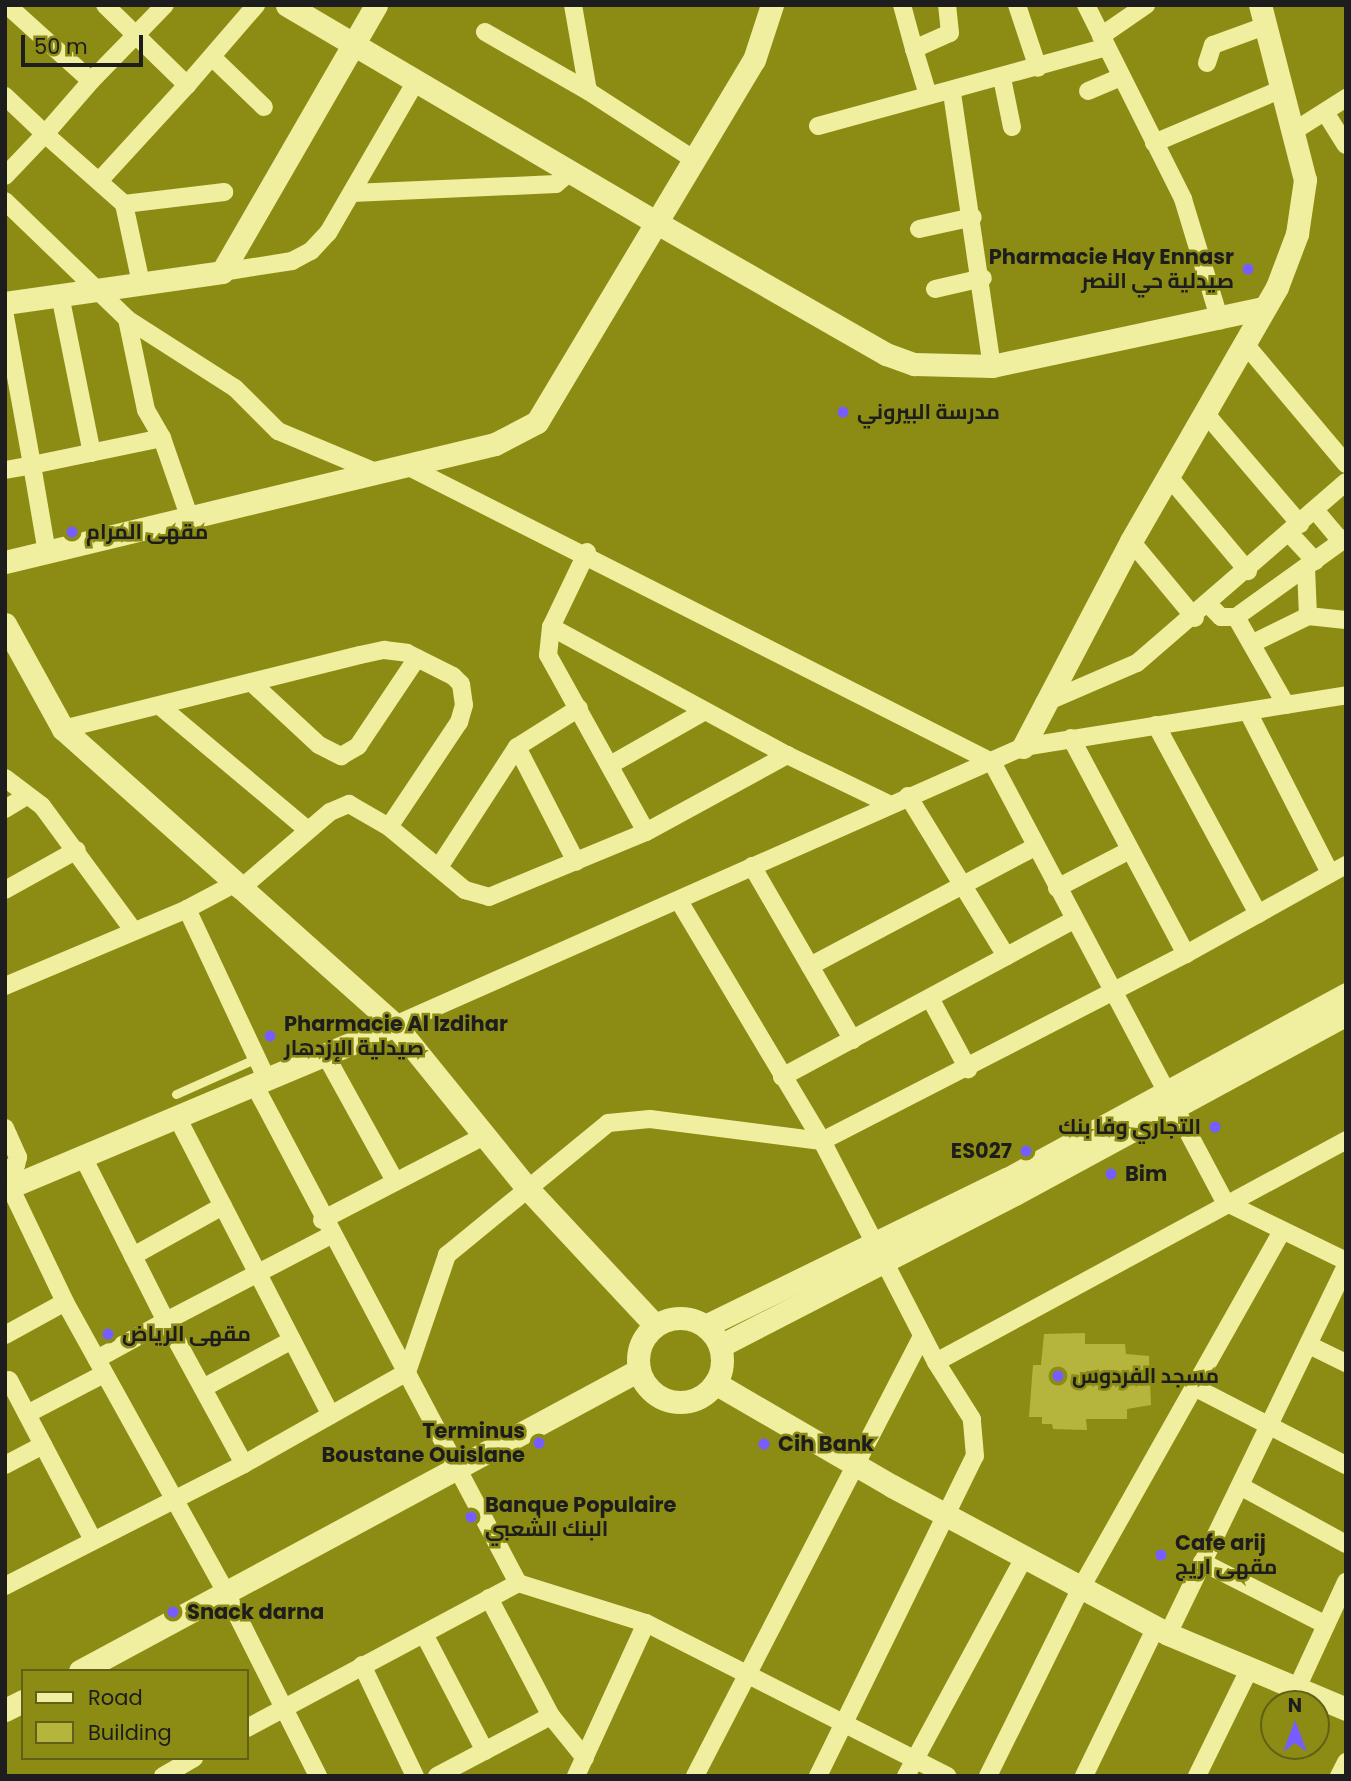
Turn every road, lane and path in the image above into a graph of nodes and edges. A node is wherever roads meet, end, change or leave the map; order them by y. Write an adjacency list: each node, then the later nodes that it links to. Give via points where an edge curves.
1 (7, 5): 25 (street)
2 (105, 5): 16 (street)
3 (165, 5): 16 (street)
4 (256, 5): 20 (street)
5 (287, 5): 18 (street)
6 (376, 5): 18 (street)
7 (573, 5): 30 (street)
8 (772, 5): 43 (street, via 754,60)
9 (902, 5): 19 (street)
10 (947, 5): 19 (street, via 950,33)
11 (1017, 5): 22 (street)
12 (1086, 5): 17 (street)
13 (1146, 5): 17 (street)
14 (1263, 16): 21 (street, via 1213,45); 28 (street)
15 (485, 32): 30 (street)
16 (137, 34): 25 (street); 27 (street)
17 (1103, 41): 22 (street); 24 (street)
18 (356, 46): 26 (street); 54 (street, via 267,186)
19 (914, 49): 32 (street)
20 (212, 57): 27 (street); 35 (street)
21 (1207, 63)
22 (1038, 68): 23 (street)
23 (1002, 78): 31 (street); 38 (street)
24 (1119, 78): 29 (street); 41 (street)
25 (91, 81): 40 (street)
26 (416, 81): 44 (street); 48 (street)
27 (187, 85): 46 (street)
28 (1282, 89): 39 (street); 41 (street)
29 (1088, 90)
30 (588, 91): 43 (street)
31 (952, 93): 32 (street); 51 (street)
32 (928, 95): 37 (street)
33 (5, 96): 40 (street)
34 (1346, 97): 36 (street)
35 (264, 107)
36 (1325, 112): 39 (street); 42 (street)
37 (818, 127)
38 (1012, 127)
39 (1294, 131): 61 (street, via 1304,206 1277,286)
40 (45, 134): 45 (street); 46 (street)
41 (1154, 143): 64 (street, via 1183,199)
42 (1346, 145)
43 (695, 161): 52 (street)
44 (570, 172): 48 (street, via 556,184); 52 (street)
45 (5, 176)
46 (100, 180): 50 (street)
47 (224, 192): 50 (street)
48 (352, 193): 54 (street, via 311,251 292,261)
49 (5, 201): 57 (street)
50 (124, 204): 56 (street)
51 (973, 217): 53 (street); 55 (street)
52 (659, 224): 66 (street, via 886,354 914,364); 72 (street, via 537,422 495,444)
53 (919, 229)
54 (222, 272): 56 (street)
55 (983, 278): 58 (street); 66 (street)
56 (141, 283): 57 (street)
57 (96, 289): 59 (street); 63 (street)
58 (935, 289)
59 (60, 295): 60 (street); 69 (street)
60 (5, 303)
61 (1262, 308): 64 (street); 65 (street)
62 (5, 316): 71 (street)
63 (127, 319): 68 (street, via 146,410); 74 (street, via 235,388 278,431)
64 (1220, 321): 66 (street)
65 (1245, 344): 67 (street); 70 (street)
66 (992, 366)
67 (1206, 414): 75 (street); 79 (street)
68 (162, 438): 69 (street); 78 (street)
69 (92, 453): 71 (street)
70 (1346, 464)
71 (32, 465): 73 (street); 83 (street)
72 (407, 466): 74 (street); 82 (street)
73 (5, 470)
74 (378, 473): 78 (street)
75 (1169, 477): 81 (street); 86 (street)
76 (1346, 482): 77 (street)
77 (1315, 510): 79 (street); 80 (street)
78 (189, 516): 83 (street)
79 (1295, 529): 85 (street); 86 (street)
80 (1343, 539): 85 (street)
81 (1131, 541): 90 (street); 99 (street)
82 (587, 552): 93 (street); 111 (street)
83 (47, 553): 84 (street)
84 (5, 562)
85 (1310, 564): 88 (street); 89 (street)
86 (1248, 571): 87 (street)
87 (1209, 605): 89 (street, via 1221,617); 90 (street)
88 (1308, 616): 91 (street); 94 (street)
89 (1236, 617): 94 (street)
90 (1195, 618): 99 (street, via 1138,663)
91 (1346, 620)
92 (5, 624): 95 (street)
93 (551, 627): 102 (street, via 551,666); 103 (street)
94 (1255, 642): 100 (street)
95 (11, 654): 106 (street)
96 (417, 658): 97 (street, via 384,650); 97 (street, via 358,746 341,756 319,745); 118 (street, via 453,676 461,684 464,705 459,722)
97 (253, 683): 101 (street)
98 (1343, 700): 100 (street)
99 (1044, 703): 109 (street)
100 (1286, 705): 104 (street)
101 (160, 706): 106 (street); 119 (street)
102 (579, 708): 108 (street); 112 (street)
103 (705, 711): 110 (street); 112 (street)
104 (1248, 712): 105 (street); 127 (street)
105 (1156, 725): 107 (street); 134 (street)
106 (63, 729): 128 (street)
107 (1071, 738): 109 (street); 123 (street)
108 (517, 747): 124 (street); 126 (street)
109 (1023, 747): 111 (street)
110 (787, 755): 116 (street); 120 (street)
111 (992, 762): 114 (street); 121 (street)
112 (610, 765): 120 (street)
113 (5, 778): 115 (street)
114 (908, 796): 116 (street); 129 (street)
115 (26, 797): 117 (street); 122 (street, via 42,806)
116 (889, 804): 125 (street)
117 (5, 809)
118 (389, 827): 119 (street, via 349,804); 126 (street)
119 (308, 830): 128 (street)
120 (646, 832): 124 (street)
121 (1035, 847): 129 (street); 130 (street)
122 (77, 850): 131 (street); 136 (street)
123 (1130, 850): 130 (street); 137 (street)
124 (576, 862): 126 (street, via 489,897 465,890)
125 (752, 866): 132 (street); 139 (street)
126 (439, 867)
127 (1338, 869): 134 (street)
128 (237, 887): 133 (street); 145 (street)
129 (964, 887): 138 (street); 139 (street)
130 (1057, 888): 135 (street)
131 (5, 890)
132 (679, 901): 145 (street); 150 (street)
133 (187, 909): 136 (street); 148 (street)
134 (1258, 914): 137 (street)
135 (1074, 920): 138 (street); 141 (street)
136 (133, 930): 140 (street)
137 (1185, 954): 141 (street)
138 (1006, 956): 143 (street)
139 (810, 966): 146 (street)
140 (5, 986)
141 (1114, 992): 149 (street); 153 (street)
142 (1346, 994): 153 (street)
143 (930, 998): 146 (street); 149 (street)
144 (1346, 1014): 153 (street)
145 (395, 1024): 147 (street); 156 (street)
146 (853, 1040): 150 (street)
147 (326, 1056): 151 (street); 160 (street)
148 (257, 1058): 151 (street); 152 (lane)
149 (968, 1069): 157 (street)
150 (782, 1077): 157 (street)
151 (261, 1083): 154 (street); 165 (street)
152 (176, 1094)
153 (1173, 1098): 163 (street); 167 (street)
154 (178, 1119): 159 (street); 164 (street)
155 (5, 1128): 161 (street, via 18,1157)
156 (484, 1136): 160 (street); 162 (street)
157 (822, 1141): 162 (street, via 617,1119); 167 (street)
158 (1342, 1146): 163 (street)
159 (84, 1159): 161 (street); 168 (street)
160 (396, 1181): 165 (street)
161 (7, 1182): 171 (street)
162 (528, 1189): 173 (street); 183 (street, via 447,1255)
163 (1225, 1202): 166 (street); 180 (street)
164 (223, 1206): 168 (street); 170 (street)
165 (327, 1228): 170 (street); 183 (street)
166 (1282, 1231): 169 (street); 187 (street)
167 (881, 1250): 174 (street); 176 (street); 178 (street)
168 (133, 1256): 172 (street)
169 (1346, 1263): 179 (street)
170 (258, 1274): 172 (street); 177 (street)
171 (65, 1302): 175 (street); 182 (street)
172 (166, 1321): 182 (street); 188 (street)
173 (655, 1325): 174 (street, via 680,1317); 184 (street, via 640,1345)
174 (705, 1326): 178 (street)
175 (5, 1335)
176 (922, 1336): 180 (street); 194 (street)
177 (292, 1340): 188 (street); 190 (street)
178 (720, 1346): 186 (street)
179 (1311, 1346): 181 (street); 191 (street)
180 (936, 1362): 200 (street, via 971,1419 977,1444 969,1477)
181 (1346, 1363)
182 (101, 1366): 189 (street); 199 (street)
183 (407, 1372): 190 (street); 197 (street)
184 (642, 1376): 186 (street, via 660,1396 680,1402 706,1393); 197 (street)
185 (7, 1378): 189 (street)
186 (715, 1383): 194 (street)
187 (1194, 1387): 191 (street); 208 (street)
188 (202, 1388): 193 (street)
189 (27, 1414): 192 (street)
190 (331, 1415): 193 (street)
191 (1269, 1427): 196 (street); 198 (street)
192 (43, 1445): 195 (street); 201 (street)
193 (244, 1464): 199 (street)
194 (854, 1464): 200 (street); 219 (street)
195 (5, 1465)
196 (1346, 1465)
197 (461, 1478): 206 (street); 210 (street)
198 (1240, 1486): 202 (street); 204 (street)
199 (173, 1500): 201 (street); 210 (street)
200 (947, 1516): 203 (street); 228 (street)
201 (92, 1538): 207 (street)
202 (1346, 1544)
203 (1024, 1558): 208 (street); 234 (street)
204 (1202, 1562): 212 (street); 213 (street)
205 (1346, 1582): 212 (street)
206 (518, 1583): 209 (street); 211 (street)
207 (5, 1586)
208 (1082, 1586): 213 (street); 243 (street)
209 (489, 1598): 214 (street); 226 (street)
210 (230, 1600): 217 (street); 218 (street); 222 (street)
211 (646, 1623): 219 (street); 231 (street)
212 (1326, 1625): 220 (street)
213 (1162, 1631): 216 (street); 244 (street)
214 (424, 1634): 215 (street); 230 (street)
215 (362, 1665): 222 (street); 237 (street)
216 (1250, 1668): 220 (street); 245 (street)
217 (84, 1669)
218 (112, 1669)
219 (746, 1675): 228 (street); 240 (street)
220 (1297, 1688): 223 (street)
221 (21, 1702): 224 (street)
222 (285, 1707): 229 (street); 236 (street)
223 (1346, 1709)
224 (5, 1710)
225 (21, 1716): 227 (street)
226 (551, 1716): 230 (street); 231 (street)
227 (5, 1724)
228 (844, 1724): 234 (street); 241 (street)
229 (248, 1727)
230 (485, 1751): 238 (street)
231 (585, 1758): 239 (street)
232 (191, 1760): 235 (street)
233 (1346, 1762): 246 (street)
234 (910, 1768): 242 (street)
235 (163, 1776)
236 (318, 1776)
237 (415, 1776)
238 (438, 1776)
239 (576, 1776)
240 (695, 1776)
241 (818, 1776)
242 (947, 1776)
243 (988, 1776)
244 (1084, 1776)
245 (1198, 1776)
246 (1339, 1776)

